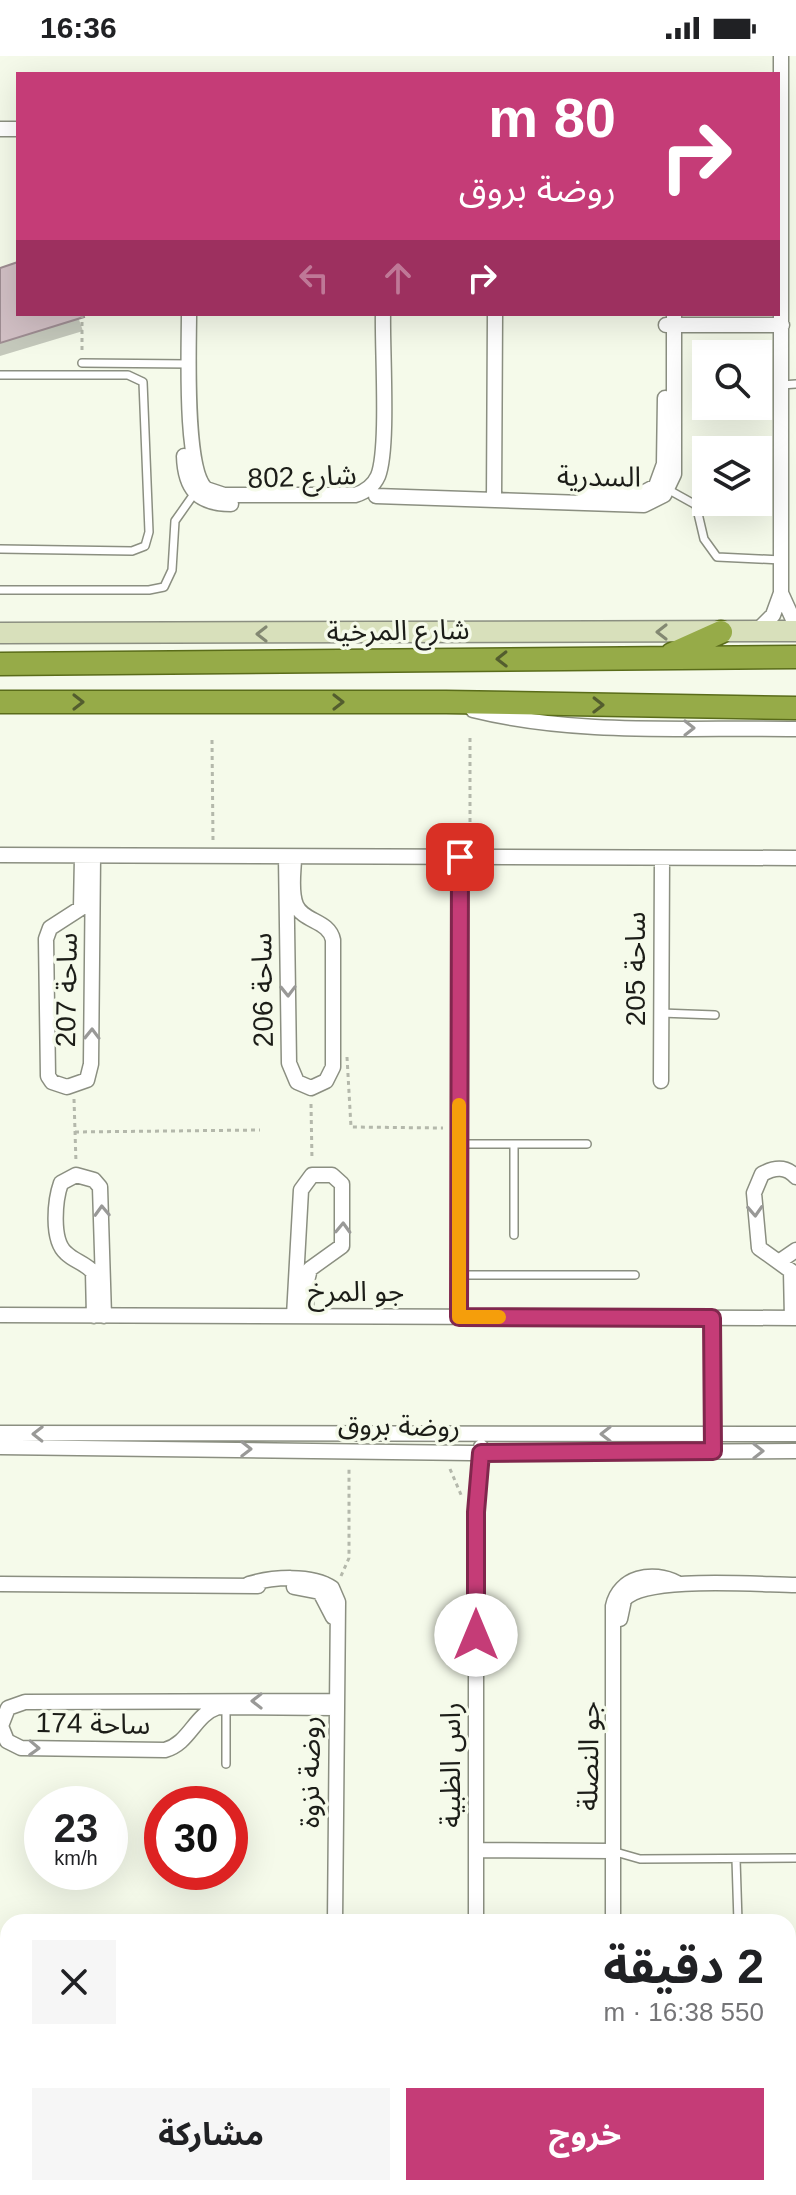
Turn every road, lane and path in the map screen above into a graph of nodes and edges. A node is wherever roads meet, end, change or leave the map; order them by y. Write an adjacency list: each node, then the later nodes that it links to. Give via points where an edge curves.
1 (781, 56): 2 (street)
2 (780, 93)
3 (780, 145): 4 (street)
4 (789, 278): 11 (street)
5 (82, 316): 12 (path)
6 (189, 316): 13 (street, شارع 802)
7 (383, 316): 16 (street, شارع 802, via 381,466 375,481 361,493 224,495 206,489 194,470)
8 (390, 316): 19 (street, شارع 802, via 388,467)
9 (495, 316): 20 (street)
10 (670, 319): 11 (street); 17 (street, السدرية, via 674,464); 21 (street, السدرية, via 664,464 656,486 641,494)
11 (782, 325): 15 (street)
12 (82, 363): 13 (lane)
13 (189, 364): 16 (street, شارع 802)
14 (0, 375): 22 (lane, via 128,375 143,382 149,532 139,551)
15 (789, 384): 23 (street)
16 (188, 397): 18 (street, شارع 802, via 184,471)
17 (669, 490): 21 (street, السدرية, via 644,505); 23 (lane, via 699,508 704,539 717,557)
18 (194, 494): 19 (street, شارع 802, via 222,504 356,503); 24 (lane, via 175,521 172,570 164,587)
19 (376, 496): 20 (street)
20 (494, 500): 21 (street)
21 (542, 501)
22 (0, 549)
23 (781, 560): 25 (street)
24 (0, 590)
25 (781, 593): 26 (street); 27 (street, via 773,615)
26 (796, 628): 27 (main road, شارع المرخية)
27 (757, 631): 28 (main road, شارع المرخية)
28 (721, 632): 29 (main road, شارع المرخية, one-way to 29); 31 (highway)
29 (0, 633)
30 (796, 657): 31 (highway, شارع المرخية)
31 (664, 658): 32 (highway, شارع المرخية, one-way to 32)
32 (0, 664)
33 (0, 702): 34 (highway, one-way to 34)
34 (446, 702): 35 (highway, one-way to 35); 36 (street, one-way to 36, via 522,720 611,728)
35 (796, 708)
36 (796, 729)
37 (470, 738): 43 (path)
38 (212, 740): 41 (path)
39 (4, 857): 40 (street)
40 (88, 857): 41 (street); 46 (street, ساحة 207, via 83,903); 48 (street, ساحة 207)
41 (213, 857): 42 (street)
42 (290, 857): 43 (street); 47 (street, ساحة 206, via 294,902); 49 (street, ساحة 206)
43 (465, 857): 44 (street); 58 (street)
44 (662, 858): 45 (street); 50 (street, ساحة 205)
45 (796, 858)
46 (67, 918): 48 (street); 54 (street, ساحة 207, via 47,933 47,1067 52,1082)
47 (314, 920): 49 (street, via 298,926); 52 (street, ساحة 206, via 333,935)
48 (93, 934): 54 (street, ساحة 207, one-way to 48, via 87,1080 91,1064)
49 (287, 939): 55 (street, ساحة 206, one-way to 55, via 290,1071 297,1082)
50 (661, 1013): 51 (lane); 53 (street, ساحة 205)
51 (715, 1015)
52 (333, 1057): 55 (street, via 326,1081); 58 (path, via 349,1057 351,1127)
53 (661, 1081)
54 (74, 1087): 57 (path)
55 (311, 1088): 62 (path)
56 (260, 1130): 57 (path)
57 (75, 1132): 61 (path)
58 (459, 1136): 59 (lane); 71 (street)
59 (514, 1144): 60 (lane); 64 (lane)
60 (587, 1144)
61 (76, 1175): 66 (street, one-way to 61, via 100,1187); 69 (street, via 61,1183 57,1235 63,1251)
62 (312, 1175): 65 (street, via 301,1190); 68 (street, one-way to 62, via 338,1251 344,1239 343,1190 332,1175)
63 (796, 1177): 70 (street, one-way to 70, via 783,1168 772,1169 756,1182 759,1248)
64 (514, 1235)
65 (298, 1242): 68 (street, via 308,1254); 75 (street)
66 (103, 1244): 69 (street); 74 (street)
67 (796, 1250): 70 (street)
68 (322, 1259): 75 (street, via 307,1275)
69 (78, 1260): 74 (street, via 95,1278)
70 (780, 1261): 78 (street, via 791,1271)
71 (459, 1275): 72 (lane); 76 (street)
72 (635, 1275)
73 (0, 1315): 74 (street, جو المرخ)
74 (99, 1316): 75 (street, جو المرخ)
75 (300, 1316): 76 (street, جو المرخ)
76 (459, 1317): 77 (street, جو المرخ)
77 (712, 1318): 78 (street, جو المرخ); 81 (street)
78 (794, 1318)
79 (0, 1433): 80 (street, روضة بروق, one-way to 79)
80 (475, 1434): 81 (street, روضة بروق, one-way to 80); 86 (street, راس الظبية)
81 (713, 1434): 82 (street, روضة بروق); 84 (street)
82 (796, 1434)
83 (0, 1447): 86 (street, روضة بروق, one-way to 86)
84 (713, 1451): 85 (street, روضة بروق, one-way to 85); 86 (street, روضة بروق)
85 (796, 1451)
86 (476, 1453): 99 (street, راس الظبية)
87 (349, 1462): 91 (path, via 349,1558)
88 (0, 1584): 89 (street)
89 (249, 1584): 91 (street, via 262,1579 316,1580); 92 (street, via 320,1592)
90 (796, 1585): 100 (street, جو النصلة, via 677,1583 629,1594 620,1614 615,1662)
91 (332, 1588): 92 (street, روضة نزوة, via 338,1602)
92 (335, 1621): 94 (street, روضة نزوة)
93 (173, 1701): 94 (street, ساحة 174, one-way to 93); 96 (street); 97 (street, ساحة 174, via 15,1703 3,1716)
94 (335, 1705): 95 (street); 103 (street, روضة نزوة)
95 (226, 1707): 96 (street, ساحة 174, via 203,1715); 98 (lane)
96 (194, 1727): 97 (street, ساحة 174, one-way to 96, via 21,1748 165,1750 183,1742)
97 (4, 1742)
98 (226, 1764)
99 (476, 1850): 100 (street, جو النصلة); 104 (street, راس الظبية)
100 (612, 1851): 102 (lane, via 640,1859); 105 (street, جو النصلة)
101 (796, 1858): 102 (lane)
102 (736, 1859): 106 (lane)
103 (335, 1914)
104 (476, 1914)
105 (613, 1914)
106 (738, 1914)

